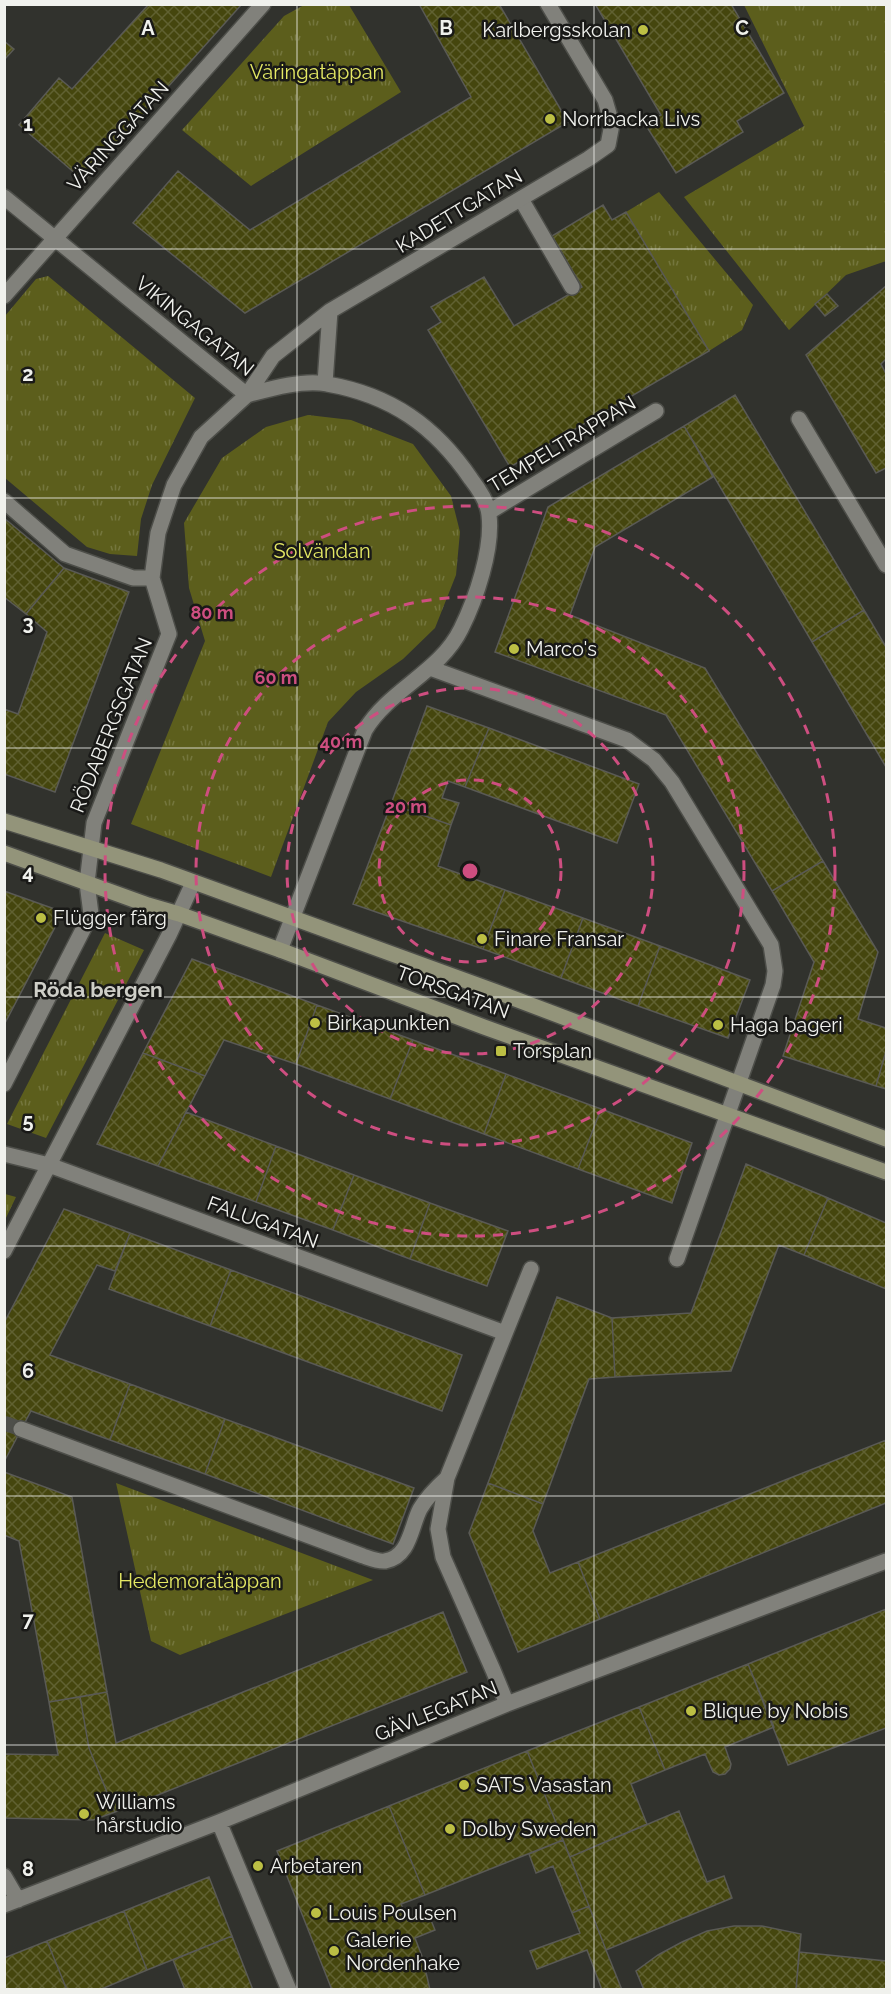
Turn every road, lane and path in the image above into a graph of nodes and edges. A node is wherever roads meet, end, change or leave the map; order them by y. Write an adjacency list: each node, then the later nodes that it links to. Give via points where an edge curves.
1 (263, 4): 5 (street, VÄRINGGATAN)
2 (548, 4): 4 (street, KADETTGATAN, via 604,100 612,124 608,145)
3 (4, 197): 5 (street, VIKINGAGATAN)
4 (521, 199): 6 (street); 8 (street, KADETTGATAN)
5 (54, 238): 7 (street, VÄRINGGATAN); 10 (street, VIKINGAGATAN)
6 (572, 288)
7 (4, 296)
8 (330, 311): 9 (street); 10 (street, KADETTGATAN, via 273,356)
9 (325, 383): 10 (street, VIKINGAGATAN, via 282,386); 14 (street, VIKINGAGATAN, via 375,396 419,420 458,459)
10 (247, 395): 16 (street, via 201,437 174,485 158,533)
11 (656, 411): 14 (street, TEMPELTRAPPAN)
12 (799, 419): 15 (street)
13 (4, 501): 16 (street, via 65,554 133,578)
14 (489, 512): 17 (street, VIKINGAGATAN, via 485,561 466,618 448,652)
15 (886, 565)
16 (152, 578): 19 (street, RÖDABERGSGATAN, via 169,634 94,823)
17 (430, 668): 24 (street, via 389,701 365,730); 26 (street, via 627,741 664,770 771,945 773,985)
18 (4, 821): 19 (main road, TORSGATAN)
19 (90, 846): 21 (street, RÖDABERGSGATAN); 22 (main road, TORSGATAN)
20 (4, 853): 21 (main road, TORSGATAN)
21 (87, 883): 23 (main road, TORSGATAN); 27 (street, RÖDABERGSGATAN, via 91,914)
22 (194, 883): 23 (street); 24 (main road, TORSGATAN)
23 (179, 914): 25 (main road, TORSGATAN); 31 (street)
24 (293, 918): 25 (street); 26 (main road, TORSGATAN)
25 (280, 950): 28 (main road, TORSGATAN)
26 (739, 1083): 28 (street); 29 (main road, TORSGATAN)
27 (4, 1084)
28 (728, 1114): 32 (main road, TORSGATAN); 34 (street)
29 (886, 1139)
30 (4, 1154): 31 (street, FALUGATAN)
31 (49, 1165): 33 (street); 36 (street, FALUGATAN)
32 (886, 1172)
33 (4, 1251)
34 (677, 1259)
35 (531, 1269): 36 (street)
36 (505, 1333): 38 (street)
37 (21, 1429): 38 (street, via 384,1562 406,1547 420,1509)
38 (447, 1478): 40 (street, via 438,1529 443,1557)
39 (886, 1561): 40 (street, GÄVLEGATAN)
40 (507, 1704): 41 (street, GÄVLEGATAN)
41 (219, 1822): 43 (street, GÄVLEGATAN); 44 (street)
42 (4, 1876): 43 (street)
43 (11, 1902)
44 (289, 1989)

